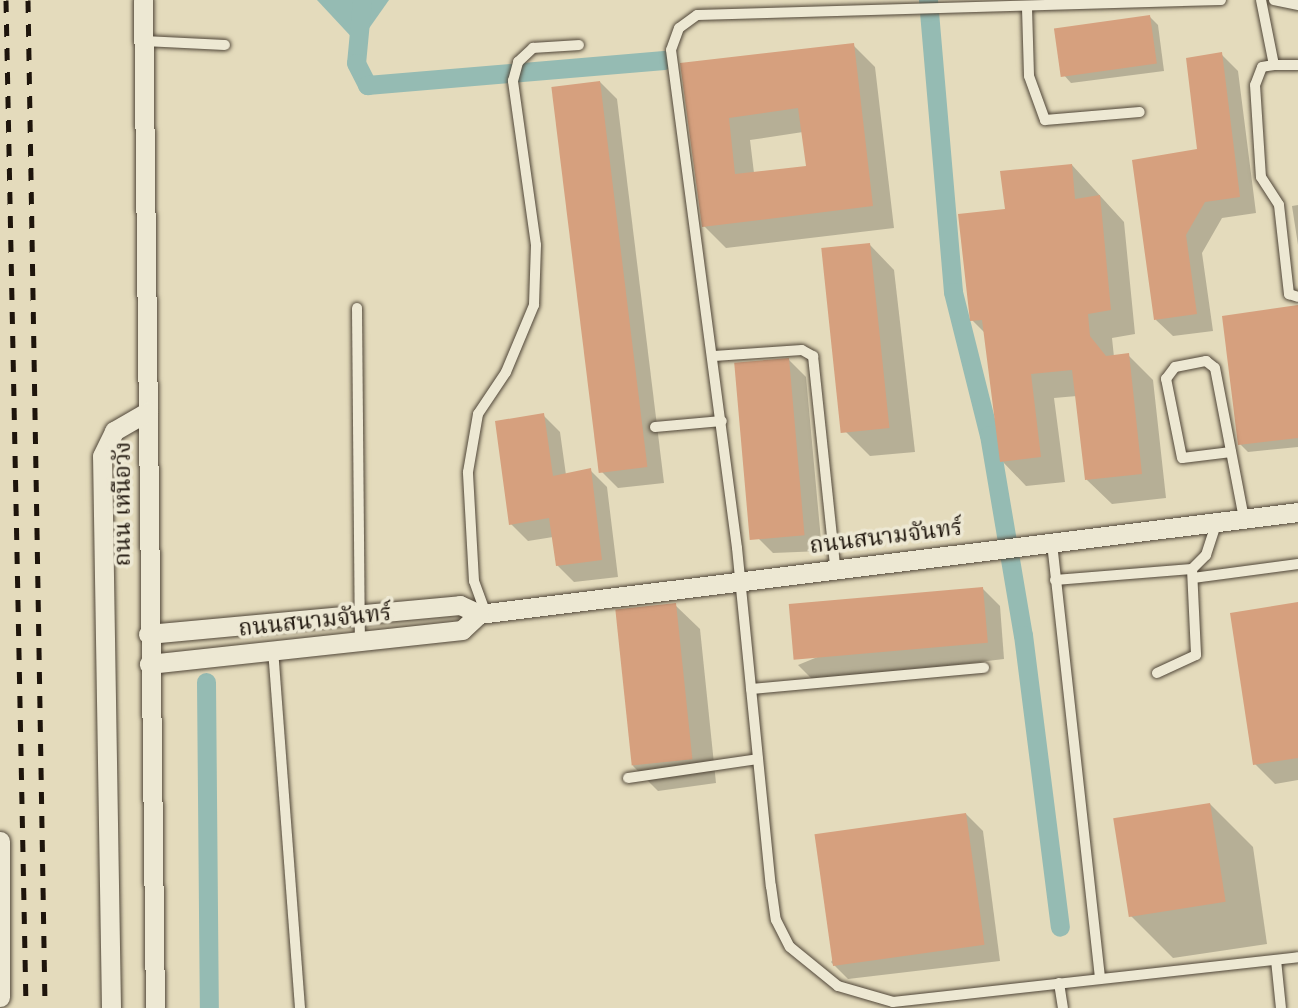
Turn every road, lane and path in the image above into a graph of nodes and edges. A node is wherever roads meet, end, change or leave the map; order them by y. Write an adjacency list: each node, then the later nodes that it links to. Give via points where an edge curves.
1 (143, 0): 7 (street, ถนน เหนือวัง)
2 (1221, 0): 6 (lane)
3 (1261, 0): 10 (lane)
4 (1274, 0): 5 (lane)
5 (1298, 5)
6 (1027, 8): 12 (lane, via 1029,76 1045,120); 15 (lane, via 697,15 679,28 671,50)
7 (144, 41): 8 (lane); 16 (street, ถนน เหนือวัง)
8 (225, 45)
9 (579, 46): 30 (lane, via 533,48 518,62 513,81 536,245 534,304 506,372 478,414 468,472 474,581)
10 (1275, 65): 11 (lane); 13 (lane, via 1262,67 1255,85 1261,177 1279,205 1289,294)
11 (1298, 65)
12 (1140, 112)
13 (1298, 297)
14 (357, 308): 29 (lane)
15 (714, 356): 17 (lane); 25 (lane, via 802,350 813,356)
16 (148, 411): 31 (street, ถนน เหนือวัง); 48 (street, via 114,431 102,456)
17 (722, 421): 18 (lane); 28 (lane)
18 (655, 427)
19 (1231, 452): 19 (lane, via 1212,364 1175,367 1167,379 1182,458); 21 (lane)
20 (1298, 512): 21 (street, ถนนสนามจันทร์)
21 (1244, 518): 22 (street, ถนนสนามจันทร์)
22 (1217, 522): 23 (street, ถนนสนามจันทร์); 26 (lane, via 1206,555)
23 (1052, 543): 25 (street, ถนนสนามจันทร์); 27 (lane)
24 (1298, 564): 26 (lane)
25 (835, 567): 28 (street, ถนนสนามจันทร์)
26 (1192, 574): 27 (lane); 36 (lane, via 1196,655)
27 (1055, 580): 44 (lane)
28 (741, 581): 30 (street, ถนนสนามจันทร์); 37 (lane)
29 (360, 614): 30 (street, ถนนสนามจันทร์, via 460,605); 31 (street, ถนนสนามจันทร์); 32 (lane)
30 (482, 614): 32 (street, ถนนสนามจันทร์, via 462,630)
31 (148, 634): 34 (street, ถนน เหนือวัง)
32 (360, 640): 33 (street, ถนนสนามจันทร์)
33 (273, 649): 34 (street, ถนนสนามจันทร์); 50 (lane)
34 (149, 664): 49 (street, ถนน เหนือวัง)
35 (984, 668): 37 (lane)
36 (1157, 673)
37 (751, 689): 38 (lane)
38 (758, 759): 39 (lane); 47 (lane, via 776,920 790,947 838,986)
39 (628, 778)
40 (0, 841): 41 (street)
41 (0, 952): 46 (street)
42 (1298, 957): 43 (lane)
43 (1276, 960): 44 (lane); 52 (lane)
44 (1100, 978): 45 (lane)
45 (1059, 983): 47 (lane); 51 (lane)
46 (0, 997)
47 (893, 1005)
48 (111, 1008)
49 (155, 1008)
50 (300, 1008)
51 (1063, 1008)
52 (1281, 1008)

